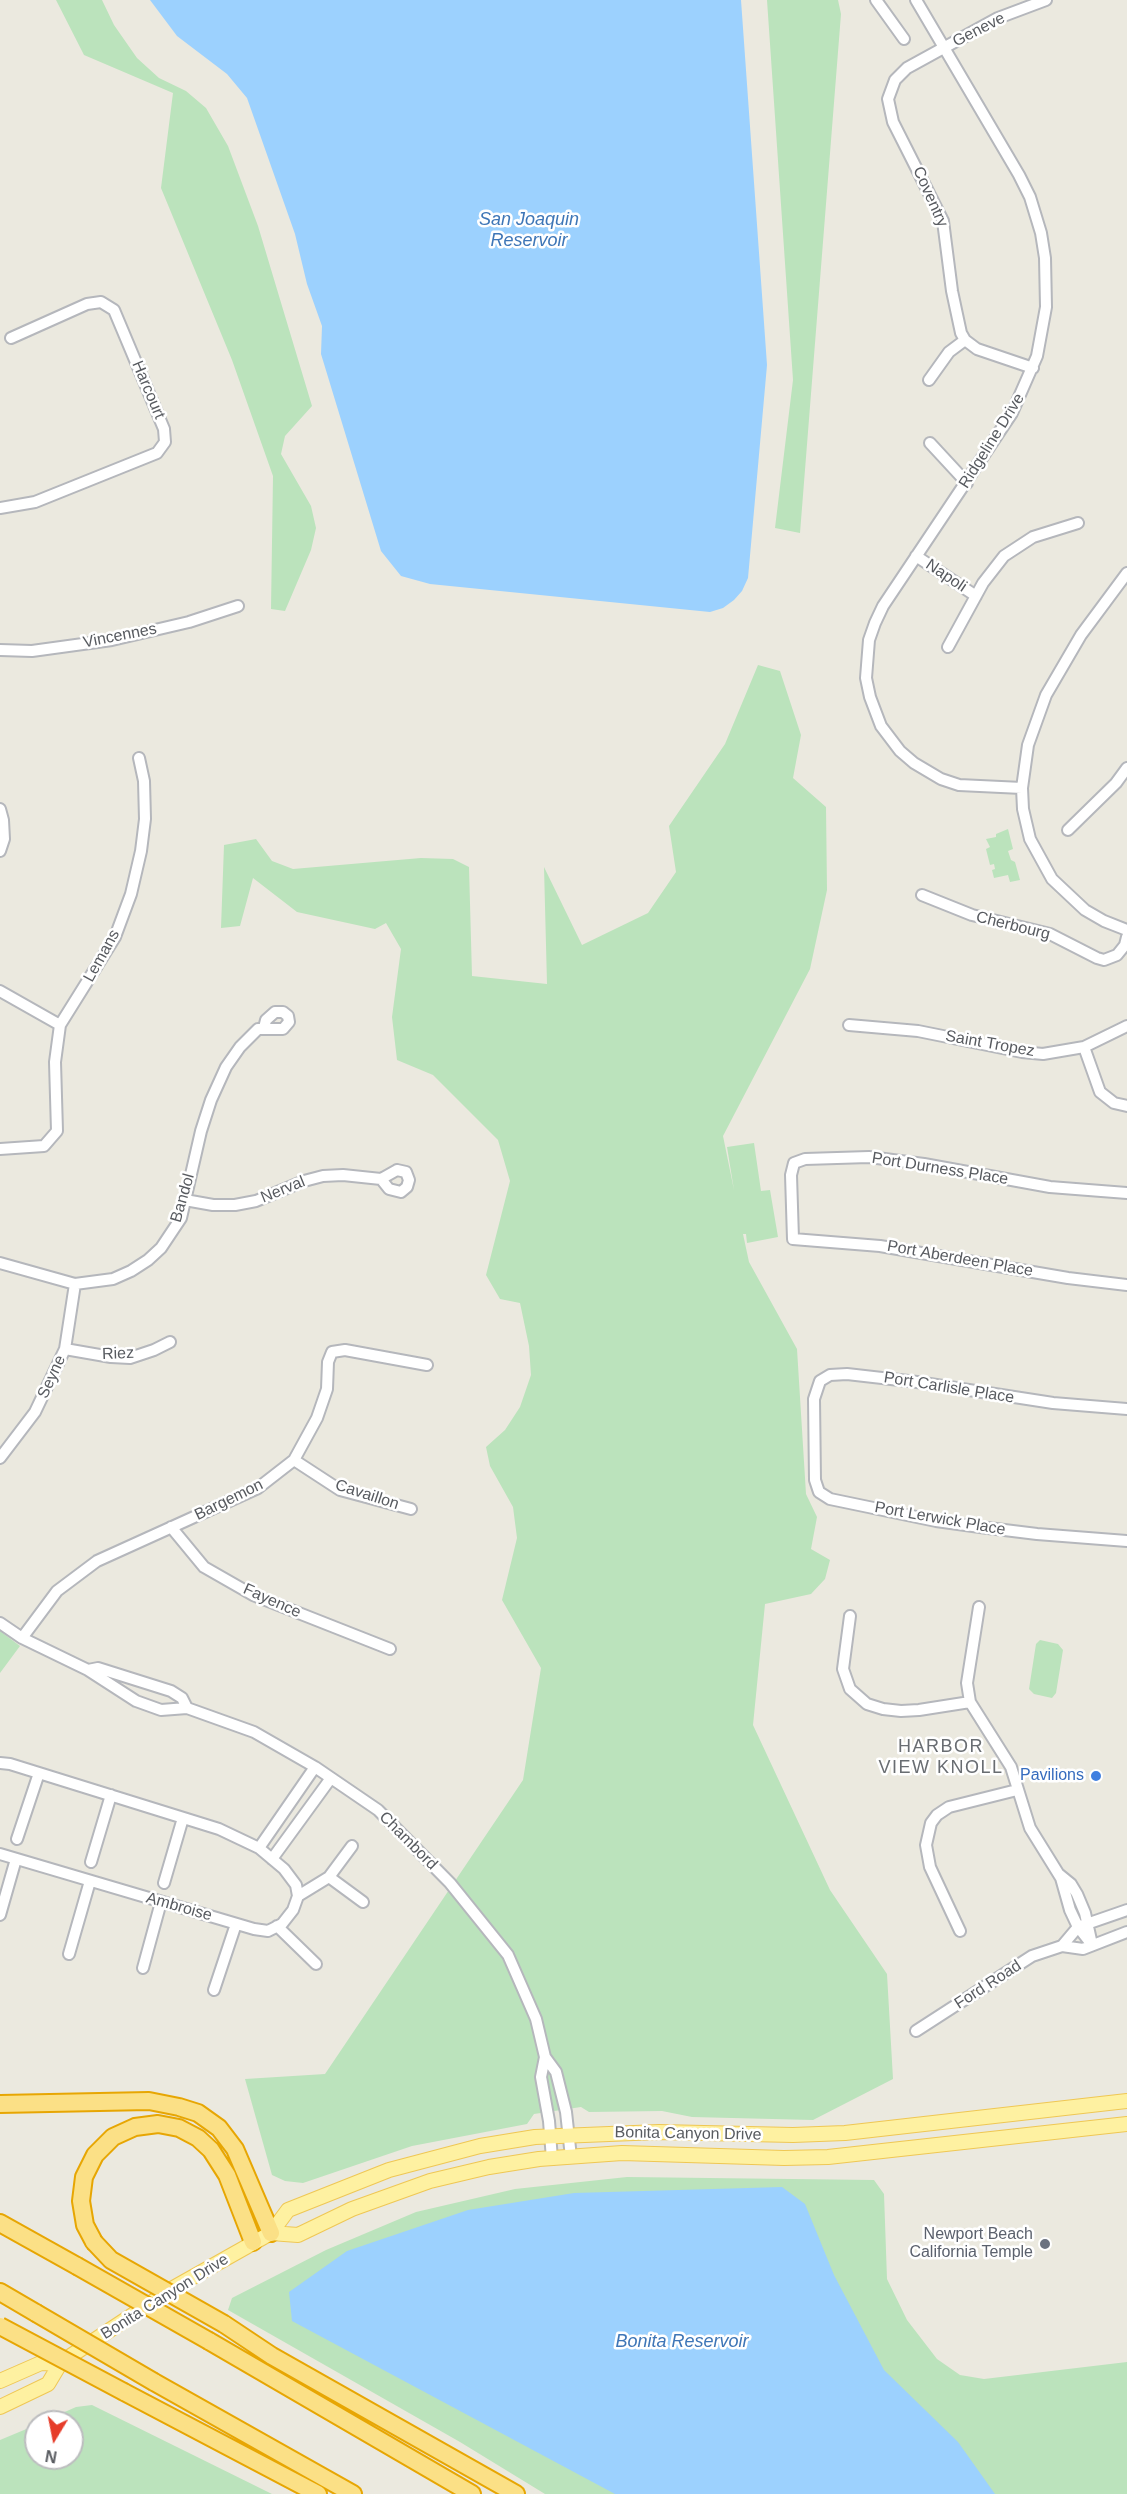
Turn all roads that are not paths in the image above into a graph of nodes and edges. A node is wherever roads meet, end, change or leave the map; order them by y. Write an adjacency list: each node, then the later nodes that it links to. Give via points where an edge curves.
1 (876, 0): 4 (street)
2 (916, 0): 5 (street, Ridgeline Drive)
3 (1046, 0): 5 (street, Geneve, via 998,18)
4 (904, 39)
5 (945, 48): 7 (street, Coventry, via 899,75 890,90 889,108 943,220 952,291); 8 (street, Ridgeline Drive, via 1019,175 1041,233 1046,307)
6 (11, 338): 12 (street, Harcourt, via 87,304 101,302 114,310 164,429 165,442 157,453 35,502)
7 (965, 340): 8 (street, via 978,349); 9 (street, via 949,352)
8 (1033, 368): 11 (street, Ridgeline Drive, via 1012,413)
9 (929, 380)
10 (930, 443): 11 (street)
11 (967, 483): 14 (street, Ridgeline Drive)
12 (0, 508)
13 (1078, 523): 16 (street, Napoli, via 1049,530 1018,545 993,569)
14 (916, 556): 16 (street, Napoli); 22 (street, Ridgeline Drive, via 883,606 869,640 866,678 876,714 900,751 941,779 978,787)
15 (1127, 573): 22 (street, via 1086,627 1046,695 1028,745)
16 (976, 596): 18 (street, Napoli)
17 (238, 606): 19 (street, Vincennes, via 112,640 32,651)
18 (948, 647)
19 (0, 650)
20 (138, 758): 30 (street, Lemans, via 144,781 145,819 131,894 115,937)
21 (1127, 768): 24 (street)
22 (1022, 788): 27 (street, via 1030,839 1052,879 1084,910)
23 (0, 809): 25 (street, via 4,839)
24 (1068, 830)
25 (0, 850)
26 (922, 895): 28 (street, Cherbourg, via 972,915 1050,934 1104,960 1117,956)
27 (1127, 930)
28 (1127, 937)
29 (0, 991): 30 (street)
30 (60, 1025): 36 (street, Lemans, via 55,1062 57,1131 44,1146)
31 (849, 1025): 34 (street, Saint Tropez, via 918,1031 1043,1054)
32 (1127, 1026): 34 (street, Saint Tropez)
33 (264, 1028): 39 (street, Bandol, via 258,1029 225,1067 201,1131)
34 (1084, 1047): 35 (street, via 1100,1092 1114,1103)
35 (1127, 1106)
36 (0, 1149)
37 (381, 1179): 39 (street, Nerval, via 323,1176 235,1205)
38 (1127, 1193): 40 (street, Port Durness Place, via 1050,1187 897,1160 814,1157 799,1160 792,1167)
39 (185, 1200): 42 (street, Bandol, via 181,1218 148,1260 113,1279)
40 (793, 1239): 43 (street, Port Aberdeen Place, via 880,1246)
41 (0, 1263): 42 (street, Bandol)
42 (75, 1284): 45 (street, Seyne)
43 (1127, 1285)
44 (170, 1341): 45 (street, Riez, via 129,1358)
45 (65, 1349): 49 (street, Seyne, via 35,1412)
46 (427, 1365): 50 (street, Bargemon, via 345,1350 332,1352 327,1389 317,1418)
47 (1127, 1409): 48 (street, Port Carlisle Place, via 830,1375 820,1382 814,1399)
48 (814, 1428): 53 (street, Port Lerwick Place, via 815,1480 819,1492 830,1499 980,1527)
49 (0, 1458)
50 (294, 1460): 51 (street, Cavaillon, via 340,1490); 52 (street, Bargemon, via 258,1488)
51 (411, 1509)
52 (171, 1527): 57 (street, Bargemon, via 97,1561 57,1591); 58 (street, Fayence, via 204,1568 253,1595)
53 (1127, 1541)
54 (979, 1607): 62 (street, via 968,1683)
55 (850, 1616): 62 (street, via 843,1669 850,1689 867,1704 883,1709 919,1710)
56 (0, 1623): 57 (street, Chambord)
57 (22, 1638): 59 (street, Chambord)
58 (390, 1649)
59 (88, 1670): 60 (street, Chambord, via 98,1668); 61 (street, Chambord)
60 (140, 1680): 61 (street); 63 (street, Chambord, via 171,1691)
61 (134, 1699): 63 (street, Chambord, via 161,1710)
62 (970, 1702): 68 (street, via 1011,1767)
63 (184, 1703): 65 (street, Chambord, via 254,1732)
64 (0, 1763): 66 (street)
65 (315, 1767): 67 (street, Chambord); 73 (street)
66 (39, 1773): 69 (street); 71 (street)
67 (331, 1778): 76 (street); 98 (street, Chambord, via 387,1819 450,1883 507,1955 536,2019)
68 (1017, 1790): 87 (street, via 1030,1828 1058,1873 1071,1884 1085,1913); 89 (street, via 949,1807 931,1823 926,1845 930,1867)
69 (111, 1795): 70 (street); 77 (street)
70 (183, 1818): 73 (street); 80 (street)
71 (17, 1839)
72 (352, 1846): 78 (street)
73 (259, 1848): 76 (street)
74 (0, 1854): 75 (street, Ambroise)
75 (16, 1859): 79 (street, Ambroise); 85 (street)
76 (272, 1859): 81 (street, via 296,1885)
77 (91, 1862)
78 (329, 1877): 81 (street); 83 (street)
79 (90, 1881): 82 (street, Ambroise); 93 (street)
80 (164, 1883)
81 (298, 1896): 88 (street, via 293,1910)
82 (161, 1902): 86 (street, Ambroise); 95 (street)
83 (363, 1902)
84 (1127, 1910): 87 (street)
85 (0, 1914)
86 (236, 1924): 88 (street, Ambroise, via 268,1930); 96 (street)
87 (1082, 1925): 91 (street); 92 (street)
88 (277, 1926): 94 (street)
89 (960, 1931)
90 (1127, 1932): 91 (street, Ford Road)
91 (1092, 1945): 92 (street, Ford Road, via 1083,1949)
92 (1062, 1946): 97 (street, Ford Road, via 1032,1956)
93 (69, 1954)
94 (316, 1964)
95 (143, 1968)
96 (214, 1990)
97 (916, 2031)
98 (545, 2057): 102 (street, Chambord, via 556,2072); 103 (street, Chambord, via 541,2077)
99 (1127, 2101): 102 (main road, Bonita Canyon Drive, via 845,2133)
100 (0, 2104): 107 (highway, via 149,2101 198,2113 219,2128 235,2149)
101 (1127, 2124): 104 (main road, Bonita Canyon Drive, via 868,2153 784,2158 660,2153)
102 (568, 2134): 103 (main road, Bonita Canyon Drive); 104 (street, Chambord)
103 (550, 2135): 105 (street, Chambord); 107 (main road, Bonita Canyon Drive, via 480,2146 389,2170 288,2210)
104 (571, 2157): 105 (main road, Bonita Canyon Drive)
105 (552, 2158): 107 (main road, Bonita Canyon Drive, via 430,2181 352,2209 298,2235)
106 (0, 2223): 116 (highway, bridge)
107 (271, 2233): 108 (main road, Bonita Canyon Drive)
108 (253, 2242): 111 (main road, Bonita Canyon Drive); 117 (highway, bridge, via 227,2175 211,2150 179,2128 158,2124 135,2127 113,2137 95,2155 84,2177 81,2201 85,2225 111,2260)
109 (0, 2292): 115 (highway, bridge)
110 (0, 2326): 114 (highway, bridge)
111 (60, 2364): 112 (main road, Bonita Canyon Drive, via 40,2363); 113 (main road, Bonita Canyon Drive, via 48,2384)
112 (0, 2381)
113 (0, 2408)
114 (318, 2494)
115 (353, 2494)
116 (472, 2494)
117 (516, 2494)

